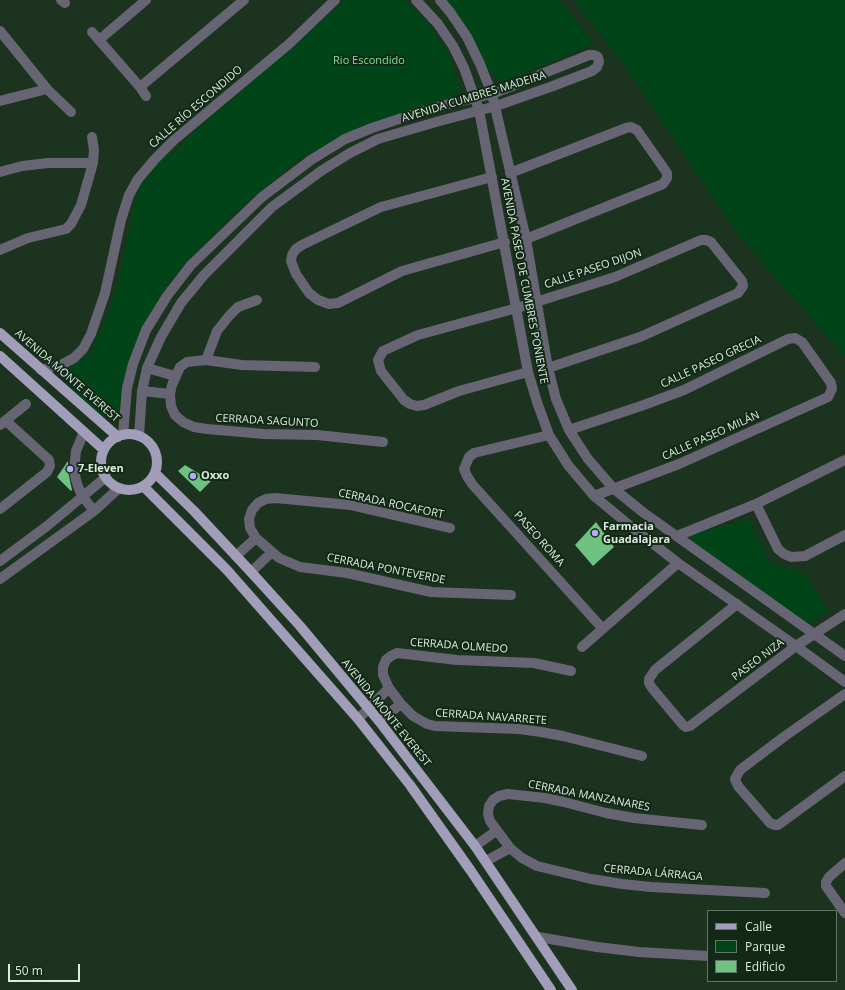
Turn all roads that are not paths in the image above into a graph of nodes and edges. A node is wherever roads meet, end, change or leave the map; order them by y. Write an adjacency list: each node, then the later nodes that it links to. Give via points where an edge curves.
1 (146, 0): 8 (street)
2 (244, 0): 9 (street)
3 (335, 0): 39 (street, CALLE RÍO ESCONDIDO, via 289,44 174,140 138,179 129,195 121,220 105,293 91,334 74,358 61,365)
4 (416, 0): 13 (street, AVENIDA PASEO DE CUMBRES PONIENTE, via 438,24 453,46)
5 (440, 0): 11 (street, AVENIDA PASEO DE CUMBRES PONIENTE, via 467,37)
6 (0, 31): 10 (street)
7 (92, 32): 8 (street)
8 (99, 40): 9 (street)
9 (140, 87): 12 (street)
10 (46, 89): 14 (street); 17 (street)
11 (492, 94): 13 (street, AVENIDA CUMBRES MADEIRA); 15 (street, AVENIDA PASEO DE CUMBRES PONIENTE); 15 (street, AVENIDA CUMBRES MADEIRA, via 588,55 598,57 597,67 592,71)
12 (146, 96)
13 (474, 98): 16 (street, AVENIDA PASEO DE CUMBRES PONIENTE); 23 (street, AVENIDA CUMBRES MADEIRA, via 432,108 345,139 311,160)
14 (0, 102)
15 (496, 106): 16 (street, AVENIDA CUMBRES MADEIRA); 21 (street, AVENIDA PASEO DE CUMBRES PONIENTE)
16 (478, 110): 22 (street, AVENIDA PASEO DE CUMBRES PONIENTE); 24 (street, AVENIDA CUMBRES MADEIRA, via 378,139 321,171)
17 (71, 112)
18 (92, 137): 19 (street)
19 (93, 164): 20 (street, via 48,163); 28 (street, via 81,205 66,229 28,238)
20 (0, 172)
21 (510, 173): 25 (street, AVENIDA PASEO DE CUMBRES PONIENTE); 25 (street, via 631,127 642,136 667,173 663,184)
22 (492, 177): 27 (street, AVENIDA PASEO DE CUMBRES PONIENTE); 27 (street, via 381,207 296,249 292,256 293,266 302,284 318,300 329,304 338,303 402,271)
23 (262, 197): 24 (street); 26 (street, AVENIDA CUMBRES MADEIRA)
24 (272, 207): 29 (street, AVENIDA CUMBRES MADEIRA)
25 (526, 239): 31 (street, AVENIDA PASEO DE CUMBRES PONIENTE)
26 (215, 242): 29 (street); 49 (street, AVENIDA CUMBRES MADEIRA, via 191,265 167,296 146,330 127,388)
27 (504, 242): 32 (street, AVENIDA PASEO DE CUMBRES PONIENTE)
28 (0, 250)
29 (226, 252): 37 (street, AVENIDA CUMBRES MADEIRA, via 181,303 160,337)
30 (258, 300): 35 (street, via 238,307 229,316 218,331)
31 (537, 301): 32 (street, CALLE PASEO DIJON); 38 (street, AVENIDA PASEO DE CUMBRES PONIENTE); 38 (street, CALLE PASEO DIJON, via 615,276 701,240 711,242 742,281 738,294 640,337)
32 (517, 308): 40 (street, AVENIDA PASEO DE CUMBRES PONIENTE); 40 (street, CALLE PASEO DIJON, via 418,335 383,351 378,360 382,371 404,400 417,406 459,391)
33 (0, 332): 39 (main road, AVENIDA MONTE EVEREST)
34 (0, 356): 47 (main road)
35 (206, 360): 36 (street, via 260,367); 41 (street, via 187,362 180,367)
36 (315, 367)
37 (147, 368): 41 (street); 43 (street, AVENIDA CUMBRES MADEIRA)
38 (548, 368): 46 (street, AVENIDA PASEO DE CUMBRES PONIENTE, via 556,399)
39 (41, 370): 49 (main road, AVENIDA MONTE EVEREST)
40 (528, 372): 48 (street, AVENIDA PASEO DE CUMBRES PONIENTE)
41 (172, 385): 43 (street); 51 (street, CERRADA SAGUNTO, via 171,406 175,415 194,427 257,434 317,435)
42 (832, 389): 46 (street, CALLE PASEO GRECIA, via 831,383 802,342 795,338 788,339 684,390); 58 (street, CALLE PASEO MILÁN, via 828,397 679,464)
43 (142, 391): 50 (street, AVENIDA CUMBRES MADEIRA)
44 (26, 404): 45 (street)
45 (3, 423): 62 (street, via 49,460 50,466 47,472)
46 (569, 430): 58 (street, AVENIDA PASEO DE CUMBRES PONIENTE, via 588,459)
47 (84, 432): 52 (main road); 60 (street, via 74,461 76,480)
48 (549, 435): 59 (street, AVENIDA PASEO DE CUMBRES PONIENTE, via 568,465); 78 (street, PASEO ROMA, via 474,453 465,463 464,469 472,484)
49 (121, 436): 50 (main road); 52 (main road, via 110,442)
50 (140, 436): 54 (main road, via 149,442 155,452)
51 (384, 442)
52 (104, 450): 55 (main road, via 102,468)
53 (845, 460): 61 (street)
54 (155, 473): 56 (main road); 69 (main road, AVENIDA MONTE EVEREST)
55 (106, 477): 57 (main road); 60 (street)
56 (143, 486): 57 (main road, via 131,490); 80 (main road, via 227,570)
57 (120, 488): 63 (street)
58 (614, 489): 59 (street, CALLE PASEO MILÁN); 66 (street, AVENIDA PASEO DE CUMBRES PONIENTE)
59 (594, 496): 71 (street, AVENIDA PASEO DE CUMBRES PONIENTE)
60 (83, 497): 63 (street); 70 (street)
61 (756, 504): 65 (street, via 778,549 791,557 805,556); 66 (street)
62 (0, 509)
63 (94, 510): 73 (street)
64 (450, 528): 67 (street, CERRADA ROCAFORT, via 350,505 275,498 258,503 252,510 250,528)
65 (845, 535)
66 (677, 536): 79 (street, AVENIDA PASEO DE CUMBRES PONIENTE)
67 (260, 542): 68 (street, CERRADA PONTEVERDE); 69 (street)
68 (272, 552): 72 (street); 74 (street, CERRADA PONTEVERDE, via 300,567 347,573 431,592)
69 (237, 556): 72 (main road, AVENIDA MONTE EVEREST)
70 (0, 561)
71 (678, 563): 75 (street, AVENIDA PASEO DE CUMBRES PONIENTE); 78 (street)
72 (251, 572): 77 (main road, AVENIDA MONTE EVEREST)
73 (0, 579)
74 (511, 595)
75 (737, 604): 81 (street, AVENIDA PASEO DE CUMBRES PONIENTE); 81 (street, PASEO NIZA, via 655,670 649,679 652,688 682,725 690,726)
76 (845, 614): 79 (street, PASEO NIZA)
77 (300, 626): 80 (main road); 88 (main road, AVENIDA MONTE EVEREST)
78 (602, 628): 82 (street)
79 (815, 634): 81 (street, PASEO NIZA); 83 (street, AVENIDA PASEO DE CUMBRES PONIENTE)
80 (286, 637): 89 (main road)
81 (796, 646): 85 (street, AVENIDA PASEO DE CUMBRES PONIENTE)
82 (582, 647)
83 (845, 656)
84 (571, 671): 87 (street, CERRADA OLMEDO, via 534,663 457,660 397,653 386,660 383,667 383,675)
85 (845, 682)
86 (845, 694): 92 (street, via 740,770 735,779 738,786 770,823 778,825)
87 (395, 696): 88 (street); 90 (street); 91 (street, CERRADA NAVARRETE, via 419,720 435,726 541,732)
88 (369, 709): 89 (street); 90 (main road, AVENIDA MONTE EVEREST)
89 (358, 719): 94 (main road)
90 (379, 721): 93 (main road, AVENIDA MONTE EVEREST)
91 (642, 756)
92 (845, 776)
93 (423, 778): 94 (main road); 97 (main road, AVENIDA MONTE EVEREST)
94 (410, 786): 105 (main road)
95 (702, 825): 96 (street, CERRADA MANZANARES, via 634,818 544,798 508,794 499,796 489,806 490,821)
96 (500, 835): 97 (street); 98 (street, CERRADA LÁRRAGA)
97 (475, 846): 99 (main road, AVENIDA MONTE EVEREST)
98 (510, 848): 99 (street); 101 (street, CERRADA LÁRRAGA, via 537,866 591,879 651,887)
99 (486, 861): 103 (main road, AVENIDA MONTE EVEREST)
100 (845, 863): 102 (street, via 826,882 828,890)
101 (765, 893)
102 (845, 912)
103 (538, 937): 104 (street, via 618,950); 106 (main road, AVENIDA MONTE EVEREST)
104 (707, 956)
105 (551, 990)
106 (572, 990)

